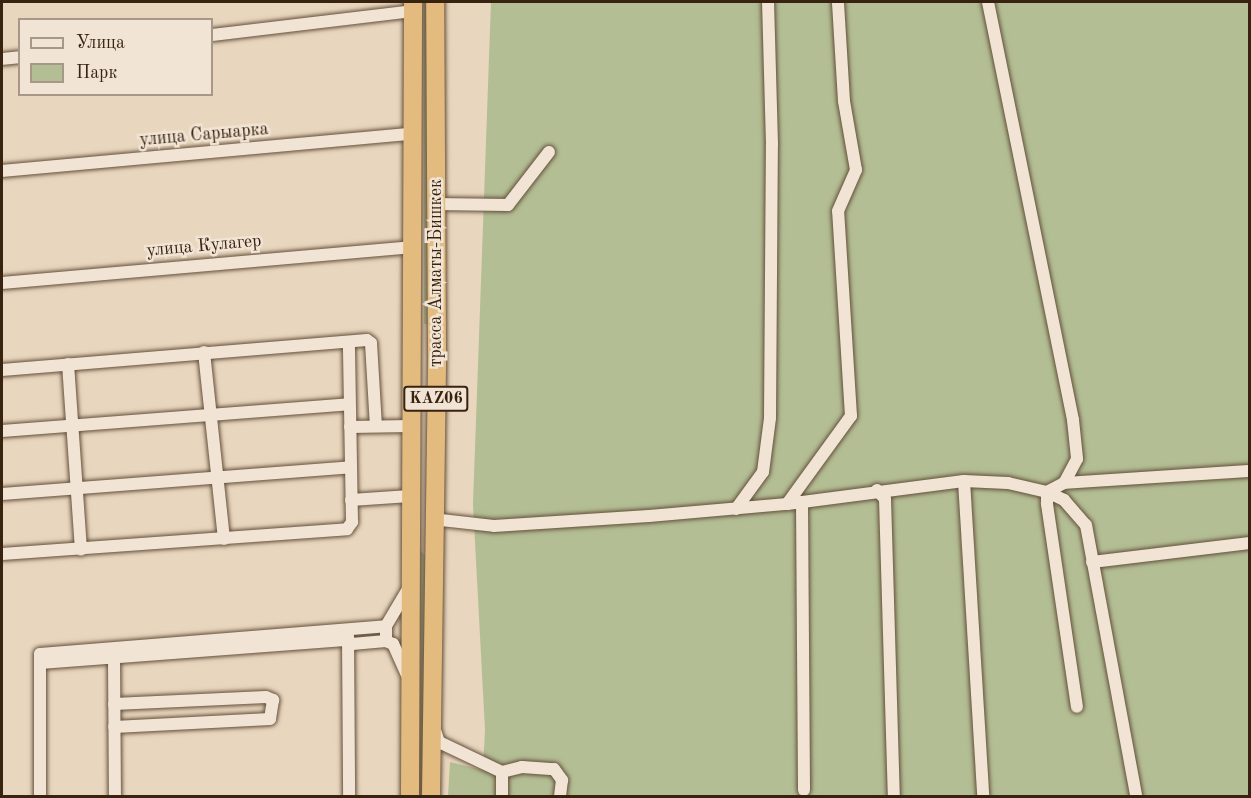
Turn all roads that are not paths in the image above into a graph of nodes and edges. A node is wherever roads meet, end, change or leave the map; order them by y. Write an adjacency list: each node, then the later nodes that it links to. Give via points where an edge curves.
1 (435, 2): 12 (highway, трасса Алматы-Бишкек / KАZ06)
2 (768, 2): 41 (street, via 772,144 770,418 763,472)
3 (838, 2): 40 (street, via 844,101 856,170 838,211 851,416)
4 (988, 2): 32 (street, via 1073,420 1077,459)
5 (413, 6): 6 (street); 9 (highway, трасса Алматы-Бишкек / KАZ06)
6 (213, 35)
7 (18, 57): 8 (street)
8 (2, 59)
9 (410, 134): 11 (street, улица Сарыарка); 13 (highway, трасса Алматы-Бишкек / KАZ06)
10 (549, 152): 12 (street, via 508,205)
11 (2, 171)
12 (436, 204): 18 (highway, трасса Алматы-Бишкек / KАZ06)
13 (410, 247): 14 (street, улица Кулагер); 17 (highway, трасса Алматы-Бишкек / KАZ06)
14 (2, 283)
15 (349, 343): 16 (street); 21 (street); 24 (street, via 370,344)
16 (204, 352): 19 (street); 22 (street)
17 (409, 352): 18 (highway); 25 (highway, трасса Алматы-Бишкек / KАZ06)
18 (437, 352): 42 (highway, трасса Алматы-Бишкек / KАZ06)
19 (68, 364): 20 (street); 23 (street)
20 (2, 370)
21 (349, 404): 22 (street); 26 (street)
22 (211, 416): 23 (street); 30 (street)
23 (71, 424): 27 (street); 33 (street)
24 (376, 426): 25 (street); 26 (street)
25 (410, 426): 37 (highway, трасса Алматы-Бишкек / KАZ06)
26 (350, 427): 28 (street)
27 (2, 431)
28 (351, 467): 30 (street); 38 (street)
29 (1250, 471): 32 (street)
30 (217, 479): 33 (street); 43 (street)
31 (964, 481): 34 (street); 35 (street, via 1008,483); 69 (street)
32 (1064, 483): 35 (street)
33 (77, 489): 36 (street); 45 (street)
34 (877, 490): 39 (street); 68 (street, via 885,499)
35 (1047, 492): 47 (street, via 1064,500 1082,518); 56 (street, via 1055,574)
36 (2, 494)
37 (410, 496): 38 (street); 48 (highway, трасса Алматы-Бишкек / KАZ06)
38 (351, 500): 43 (street, via 352,522 347,529)
39 (802, 502): 40 (street); 60 (street)
40 (787, 504): 41 (street)
41 (736, 509): 42 (street, via 494,526)
42 (432, 519): 57 (highway, трасса Алматы-Бишкек / KАZ06)
43 (224, 539): 45 (street)
44 (1250, 543): 47 (street)
45 (81, 550): 46 (street)
46 (2, 555)
47 (1092, 562): 70 (street)
48 (411, 582): 49 (street); 54 (highway, трасса Алматы-Бишкек / KАZ06)
49 (386, 626): 50 (street); 51 (street)
50 (348, 635): 51 (street, via 352,644); 52 (street); 53 (street); 63 (street)
51 (386, 640): 54 (street, via 393,644)
52 (40, 658): 53 (street); 61 (street)
53 (114, 659): 55 (street)
54 (411, 689): 64 (highway, трасса Алматы-Бишкек / KАZ06)
55 (114, 704): 58 (street); 58 (street, via 266,697 273,700 270,720)
56 (1077, 707)
57 (431, 718): 59 (street, via 439,742); 65 (highway, трасса Алматы-Бишкек / KАZ06)
58 (114, 727): 62 (street)
59 (502, 772): 66 (street); 67 (street, via 522,767 554,769 562,780)
60 (804, 790)
61 (40, 796)
62 (114, 796)
63 (349, 796)
64 (410, 796)
65 (431, 796)
66 (502, 796)
67 (560, 796)
68 (894, 796)
69 (984, 796)
70 (1136, 796)

